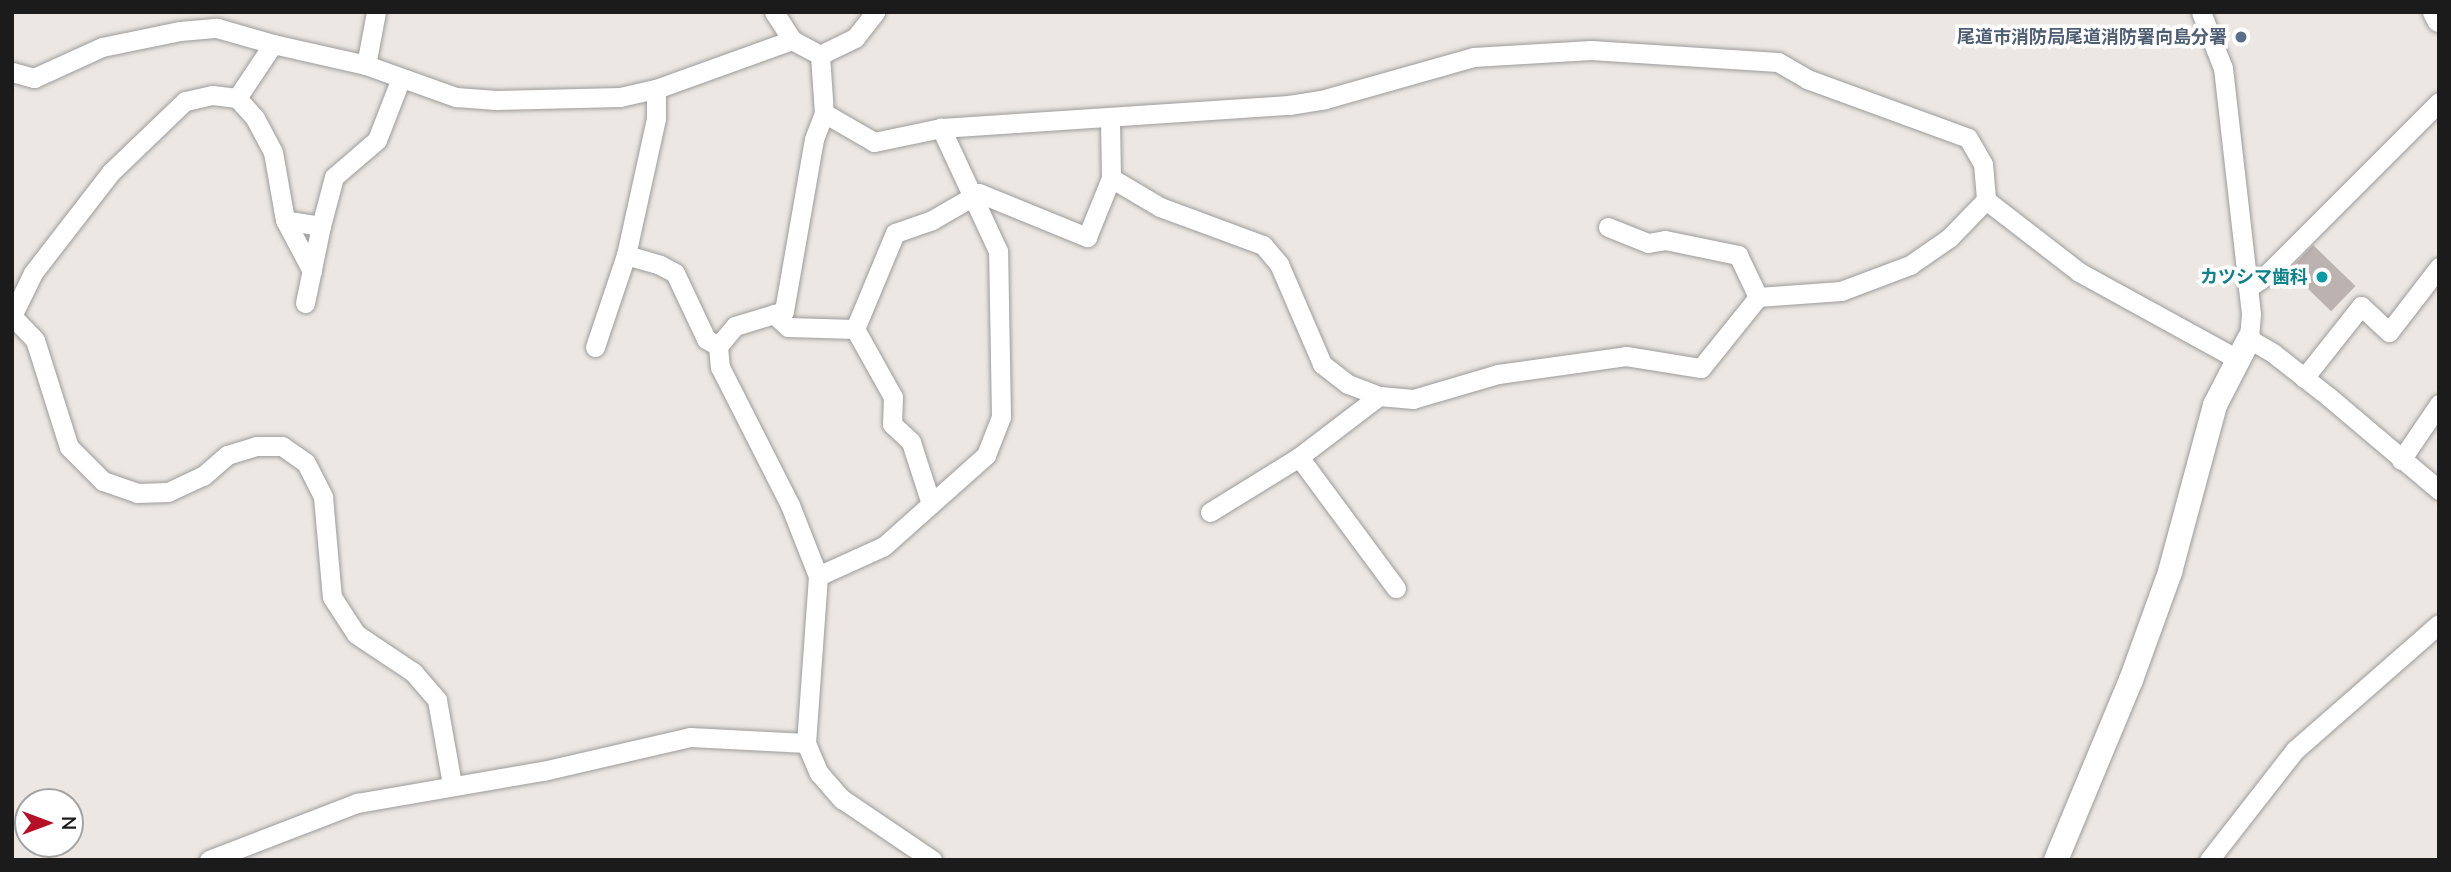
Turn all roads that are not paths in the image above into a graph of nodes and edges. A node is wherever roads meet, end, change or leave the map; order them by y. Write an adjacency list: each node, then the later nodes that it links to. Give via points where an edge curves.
1 (376, 12): 10 (street)
2 (774, 12): 7 (street)
3 (875, 12): 9 (street, via 855,38)
4 (2201, 12): 28 (street, via 2223,68)
5 (2435, 12): 6 (street)
6 (2439, 20)
7 (792, 40): 9 (street); 13 (street)
8 (273, 44): 10 (street); 11 (street, via 217,28 180,31 102,47 34,78); 14 (street)
9 (820, 55): 16 (street)
10 (366, 65): 12 (street)
11 (12, 72)
12 (401, 78): 13 (street, via 456,97 496,100 620,97); 23 (street, via 377,140 334,177)
13 (656, 89): 25 (street, via 656,118)
14 (237, 98): 22 (street, via 255,118 273,152); 48 (street, via 212,95 186,101 111,172 33,273 12,316 35,340 69,447 103,481 137,493 168,492 203,476 226,455 256,446 282,446 306,463 323,497 332,597 356,634 414,673 437,700)
15 (2439, 102): 28 (street)
16 (824, 113): 18 (street, via 874,142); 31 (street, via 814,139 784,311)
17 (1110, 118): 18 (street); 19 (street); 21 (street, via 1325,99 1473,57 1591,50 1778,62 1807,79 1968,138 1983,164)
18 (941, 128): 20 (street)
19 (1111, 178): 20 (street, via 1087,237 979,193); 37 (street, via 1160,207 1263,246 1279,264 1322,364 1349,384)
20 (972, 195): 32 (street, via 932,220 895,233); 42 (street, via 998,251 1001,417 986,455)
21 (1986, 200): 29 (street, via 1949,238 1910,265 1841,291); 35 (street, via 2079,272)
22 (285, 220): 23 (street); 27 (street)
23 (321, 226): 27 (street)
24 (1608, 227): 29 (street, via 1648,243 1665,240 1738,255)
25 (626, 256): 33 (street, via 675,273 706,339); 34 (street)
26 (2439, 267): 36 (street, via 2389,332 2361,306)
27 (312, 271): 30 (street)
28 (2248, 288): 35 (street, via 2251,314)
29 (1758, 297): 37 (street, via 1701,368 1626,356 1498,374 1413,399)
30 (305, 303)
31 (774, 314): 32 (street, via 788,327); 33 (street, via 735,326)
32 (855, 329): 42 (street, via 893,397 892,424 911,442)
33 (719, 346): 44 (street, via 720,367 790,505)
34 (595, 347)
35 (2244, 350): 36 (street, via 2273,353); 51 (street, via 2216,405 2170,572 2136,668)
36 (2305, 378): 40 (street)
37 (1379, 396): 39 (street)
38 (2439, 404): 40 (street)
39 (1299, 457): 43 (street); 45 (street)
40 (2401, 460): 41 (street)
41 (2439, 490)
42 (931, 504): 44 (street, via 884,546)
43 (1210, 512)
44 (818, 576): 47 (street)
45 (1396, 587)
46 (2439, 624): 52 (street, via 2295,750)
47 (806, 743): 48 (street, via 690,737 543,771); 50 (street, via 819,773 842,799)
48 (452, 784): 49 (street, via 357,803)
49 (209, 860)
50 (932, 860)
51 (2056, 860)
52 (2209, 860)

